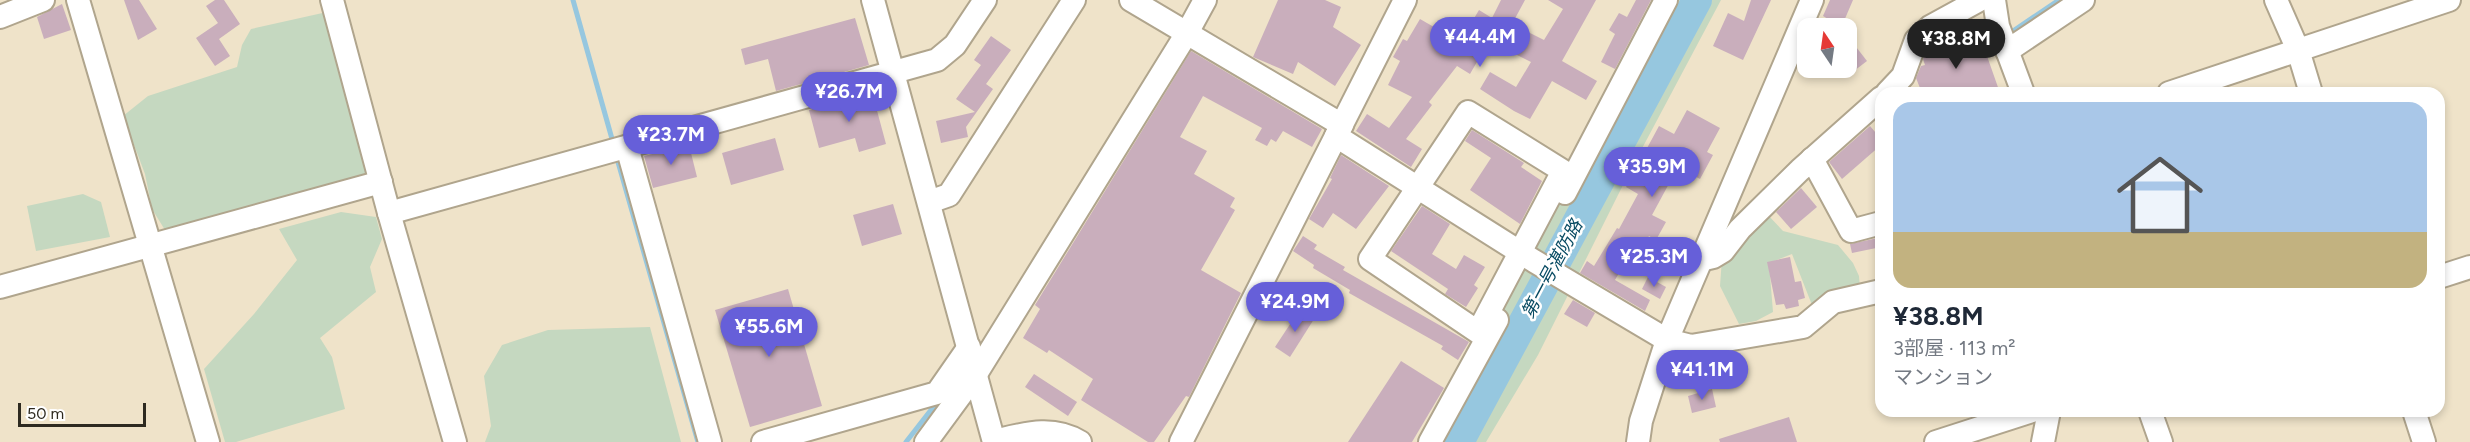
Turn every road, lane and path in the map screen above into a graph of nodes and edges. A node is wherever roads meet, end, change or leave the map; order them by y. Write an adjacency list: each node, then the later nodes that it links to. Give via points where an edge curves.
1 (43, 0): 17 (street)
2 (78, 0): 35 (street)
3 (332, 0): 30 (street)
4 (873, 0): 21 (street)
5 (985, 0): 21 (street, via 955,45 937,60)
6 (1074, 0): 32 (street, via 949,195)
7 (1131, 0): 18 (street)
8 (1205, 0): 18 (street)
9 (1405, 0): 27 (street)
10 (1666, 0): 36 (street)
11 (1812, 0): 37 (street)
12 (1978, 0): 22 (street, via 1930,27 1916,40 1903,76)
13 (1994, 0): 19 (street, via 1998,26)
14 (2083, 0): 19 (street)
15 (2276, 0): 20 (street)
16 (2449, 0): 20 (street)
17 (0, 16)
18 (1181, 29): 27 (street); 44 (street)
19 (2012, 48): 23 (street)
20 (2298, 50): 24 (street); 25 (street)
21 (894, 71): 28 (street); 32 (street)
22 (1893, 87)
23 (2022, 87)
24 (2187, 87)
25 (2309, 87)
26 (1875, 103): 29 (street)
27 (1339, 130): 31 (street); 57 (street)
28 (620, 149): 33 (street); 52 (street)
29 (1812, 159): 34 (street, via 1851,231); 37 (street, via 1740,229 1723,251)
30 (381, 182): 33 (street); 35 (street)
31 (1416, 187): 36 (street); 36 (street, via 1468,112 1563,171); 36 (street, via 1370,259 1478,332)
32 (929, 202): 43 (street)
33 (389, 213): 51 (street)
34 (1875, 225)
35 (149, 245): 40 (street); 50 (street)
36 (1529, 257): 42 (street); 58 (street)
37 (1701, 260): 42 (street)
38 (2470, 267): 39 (street)
39 (2445, 275)
40 (0, 288)
41 (1875, 292): 42 (street, via 1833,302 1803,327 1691,346)
42 (1667, 340): 59 (street)
43 (969, 347): 44 (street); 53 (street, via 937,393)
44 (976, 374): 54 (street); 55 (street)
45 (1993, 417): 49 (street)
46 (2048, 417): 61 (street)
47 (2152, 417): 62 (street)
48 (2416, 417): 63 (street)
49 (1967, 421): 60 (street)
50 (207, 442)
51 (455, 442)
52 (710, 442)
53 (763, 442)
54 (926, 442)
55 (994, 442): 56 (street, via 1040,431 1068,435)
56 (1080, 442)
57 (1181, 442)
58 (1430, 442)
59 (1638, 442)
60 (1936, 442)
61 (2043, 442)
62 (2161, 442)
63 (2424, 442)

